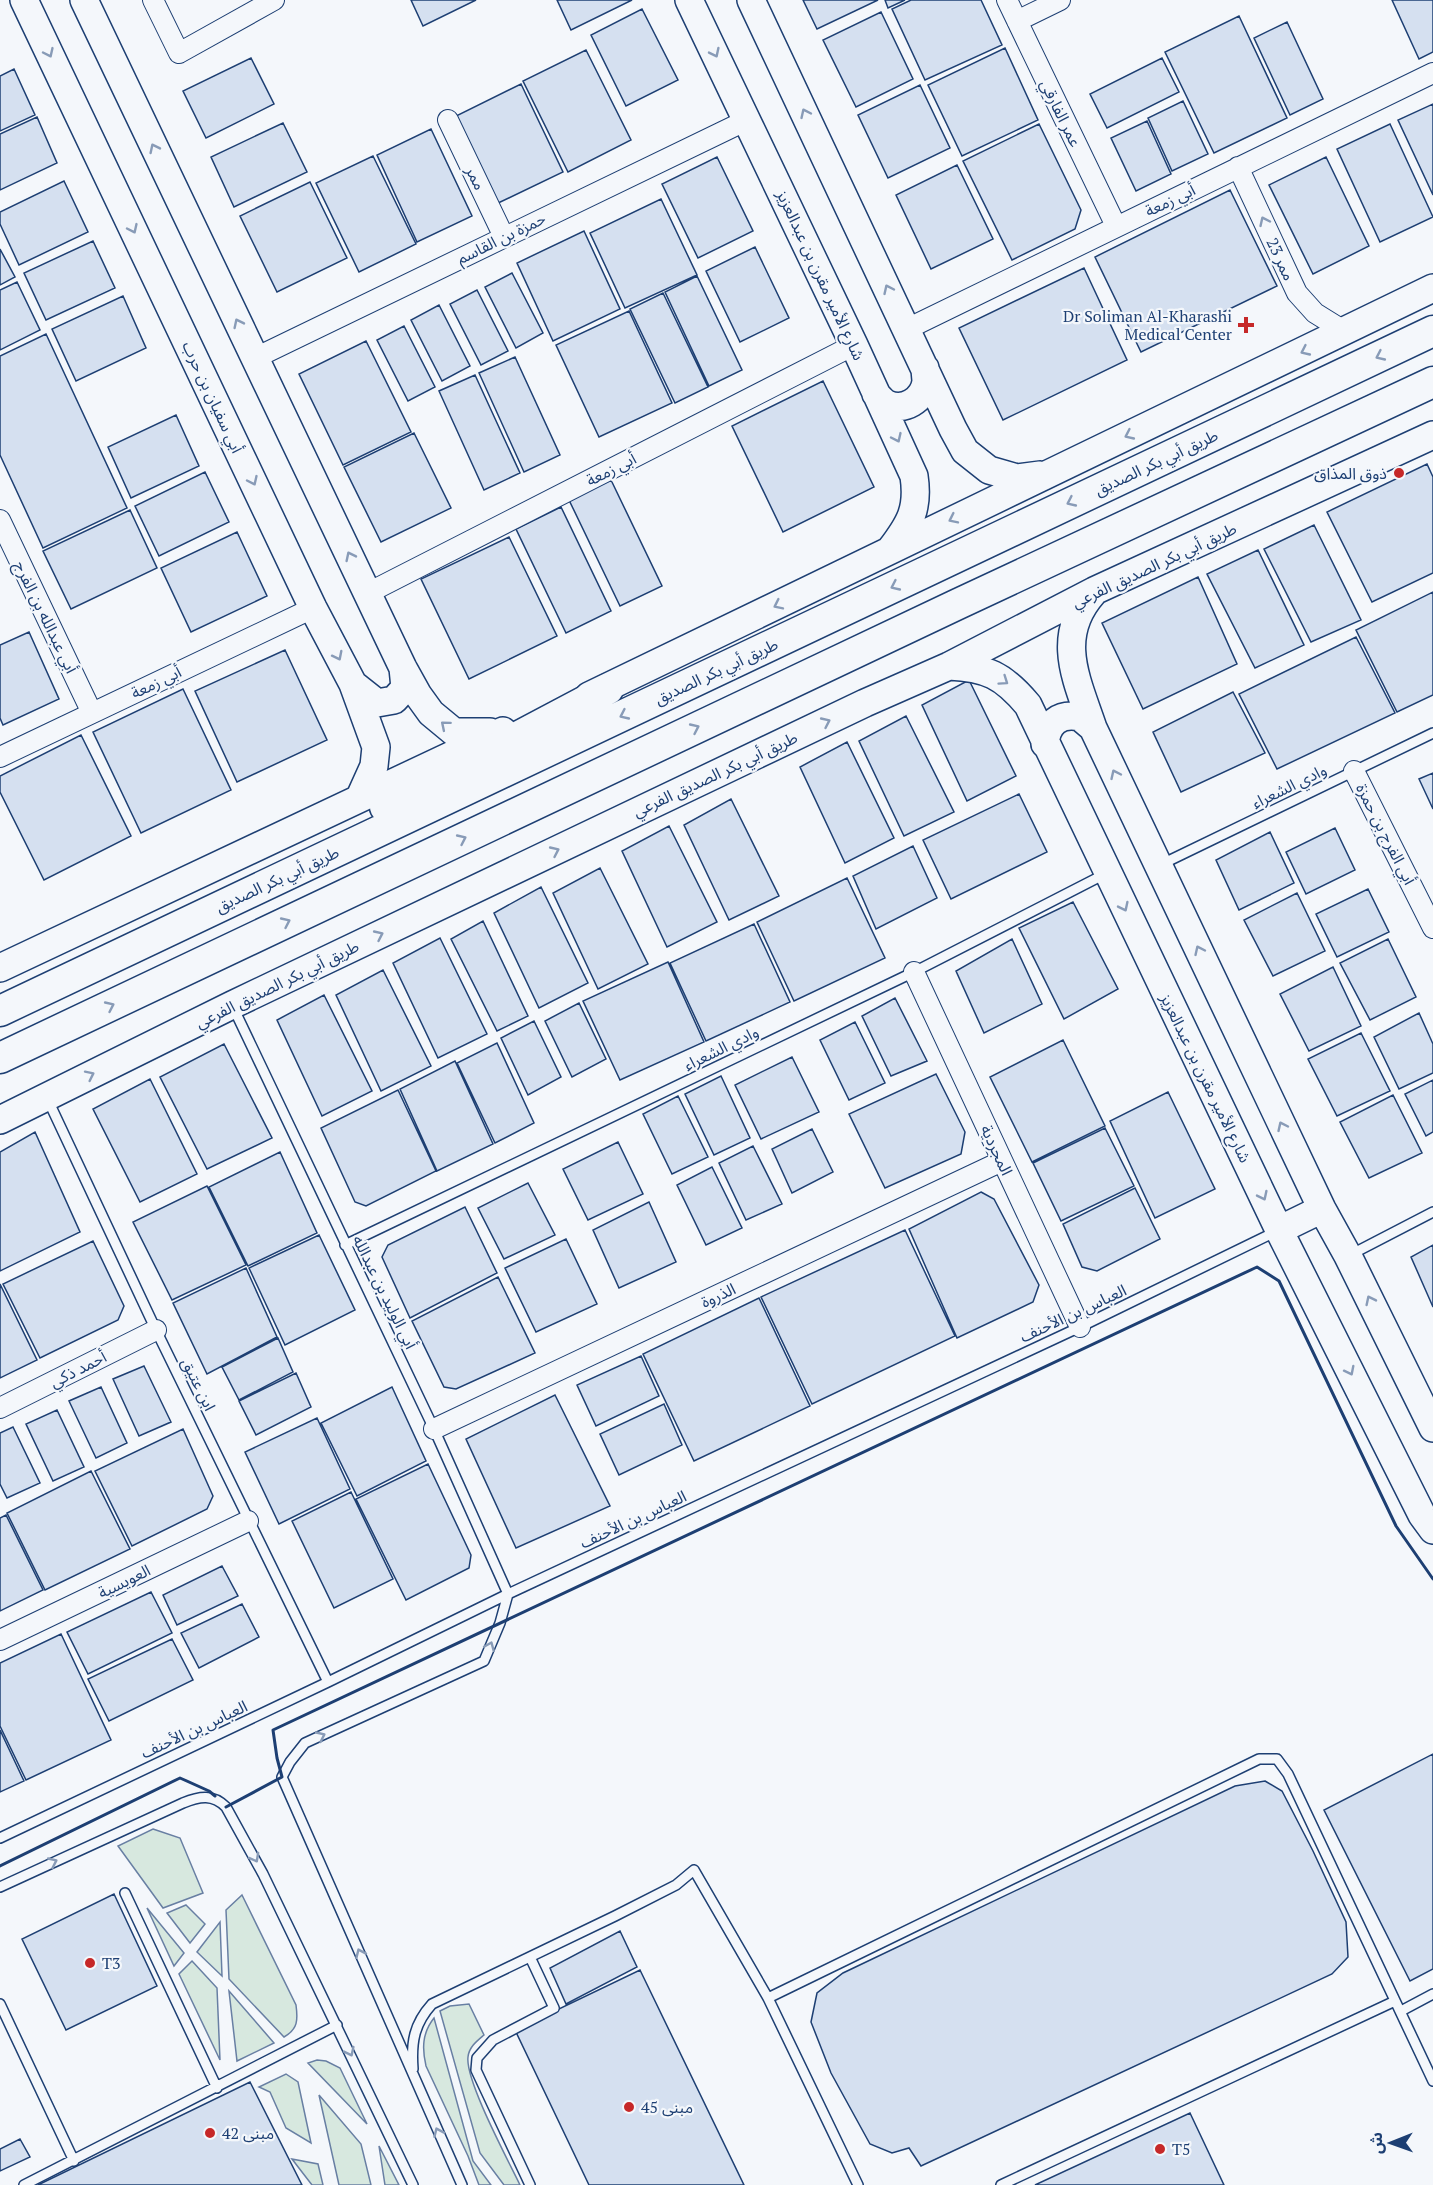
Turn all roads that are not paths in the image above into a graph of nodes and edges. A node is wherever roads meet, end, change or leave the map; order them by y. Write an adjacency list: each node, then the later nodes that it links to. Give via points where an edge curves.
1 (24, 0): 31 (street, أبي سفيان بن حرب, one-way to 31)
2 (84, 0): 21 (street, one-way to 2)
3 (153, 0): 4 (street, via 179,53)
4 (274, 0)
5 (689, 0): 12 (street, شارع الأمير مقرن بن عبدالعزيز, one-way to 12)
6 (751, 0): 17 (street, one-way to 6)
7 (1007, 0): 9 (street, عمر الفارقي)
8 (1060, 0): 9 (street)
9 (1017, 21): 14 (street, عمر الفارقي)
10 (1433, 73): 13 (street, أبي زمعة)
11 (448, 120): 15 (street, ممر)
12 (747, 120): 15 (street, حمزة بن القاسم); 20 (street, شارع الأمير مقرن بن عبدالعزيز)
13 (1238, 167): 14 (street, أبي زمعة); 18 (street, ممر 23, one-way to 13, via 1315,313 1297,293)
14 (1116, 226): 17 (street, أبي زمعة)
15 (504, 237): 21 (street, حمزة بن القاسم)
16 (1433, 288): 18 (street)
17 (907, 329): 22 (street)
18 (1347, 331): 26 (street, one-way to 26)
19 (1433, 331): 50 (main road, طريق أبي بكر الصديق, one-way to 50)
20 (854, 345): 24 (street, شارع الأمير مقرن بن عبدالعزيز); 30 (street, أبي زمعة)
21 (255, 358): 30 (street, one-way to 21)
22 (925, 368): 24 (street, via 926,382 921,395 911,404 886,404); 26 (street, via 965,451 989,470 1017,478)
23 (1433, 382): 51 (main road, one-way to 23)
24 (876, 394): 28 (street, شارع الأمير مقرن بن عبدالعزيز, one-way to 28, via 914,476 916,492 909,524)
25 (1433, 435): 29 (street, طريق أبي بكر الصديق الفرعي)
26 (1047, 474): 28 (street, one-way to 28)
27 (0, 520): 36 (street, أبي عبدالله بن الفرج)
28 (889, 551): 35 (street, one-way to 35)
29 (1094, 591): 32 (street, طريق أبي بكر الصديق الفرعي); 37 (street, via 1077,616 1071,645 1072,661)
30 (368, 593): 33 (street)
31 (313, 608): 34 (street, أبي سفيان بن حرب, one-way to 34); 36 (street, أبي زمعة)
32 (949, 666): 40 (street, شارع الأمير مقرن بن عبدالعزيز, one-way to 40, via 974,668 997,676 1014,689 1028,705); 49 (street, طريق أبي بكر الصديق الفرعي, one-way to 32)
33 (403, 668): 34 (street, via 405,688 394,700 376,703); 38 (street, one-way to 33, via 454,732 431,713)
34 (353, 684): 43 (street, أبي سفيان بن حرب, via 376,747 374,766)
35 (608, 688): 38 (street); 50 (main road)
36 (92, 713): 41 (street, أبي زمعة)
37 (1094, 729): 40 (street, via 1080,717 1063,716 1049,727); 44 (street, one-way to 37)
38 (501, 732): 43 (street)
39 (1433, 733): 42 (lane, وادي الشعراء)
40 (1045, 744): 45 (street, شارع الأمير مقرن بن عبدالعزيز)
41 (0, 757)
42 (1354, 771): 44 (lane, وادي الشعراء); 46 (street, أبي الفرج بن حمزة)
43 (360, 797): 47 (street)
44 (1158, 866): 55 (street, one-way to 44)
45 (1107, 873): 48 (lane, وادي الشعراء); 57 (street, شارع الأمير مقرن بن عبدالعزيز, one-way to 57)
46 (1433, 928)
47 (0, 968)
48 (914, 972): 54 (street, المجردية); 58 (lane, وادي الشعراء)
49 (232, 1005): 52 (street, طريق أبي بكر الصديق الفرعي, one-way to 49); 58 (lane, أبي الوليد بن عبدالله)
50 (7, 1007)
51 (0, 1058)
52 (46, 1096): 53 (street, طريق أبي بكر الصديق الفرعي); 61 (lane, ابن عتيق)
53 (0, 1120)
54 (1002, 1161): 60 (street, المجردية); 64 (street, الذروة)
55 (1322, 1209): 57 (street); 59 (street)
56 (1433, 1212): 59 (lane)
57 (1280, 1230): 60 (lane, العباس بن الأحنف); 66 (street, شارع الأمير مقرن بن عبدالعزيز, one-way to 66)
58 (345, 1245): 64 (lane, أبي الوليد بن عبدالله)
59 (1348, 1256): 63 (street, one-way to 59)
60 (1080, 1327): 67 (lane, العباس بن الأحنف)
61 (156, 1330): 62 (street, أحمد ذكي); 65 (lane, ابن عتيق)
62 (0, 1408)
63 (1433, 1428)
64 (434, 1429): 67 (lane, أبي الوليد بن عبدالله)
65 (248, 1521): 68 (street, العويسية); 69 (lane, ابن عتيق)
66 (1433, 1530)
67 (508, 1594): 69 (lane, العباس بن الأحنف); 80 (lane, one-way to 67, via 282,1777 305,1743 484,1660)
68 (0, 1640)
69 (328, 1682): 70 (lane, العباس بن الأحنف)
70 (0, 1838)
71 (0, 1887): 79 (lane, one-way to 79, via 198,1797 217,1798 226,1807 263,1874)
72 (125, 1893): 82 (lane)
73 (530, 1957): 75 (lane, via 675,1885 694,1870); 80 (lane, via 432,2004 421,2016 416,2031 412,2048); 87 (lane, via 554,2008 493,2040 477,2058 476,2070)
74 (1433, 1994): 78 (lane)
75 (768, 1998): 76 (lane, via 1259,1759 1277,1759 1288,1774); 88 (lane)
76 (1395, 2001): 78 (lane); 89 (lane)
77 (0, 2004): 83 (lane)
78 (1401, 2011): 81 (lane)
79 (337, 2025): 82 (lane); 85 (lane, one-way to 85)
80 (414, 2076): 86 (lane, one-way to 80)
81 (1433, 2082)
82 (218, 2088): 83 (lane)
83 (74, 2161): 84 (lane)
84 (24, 2185)
85 (413, 2185)
86 (462, 2185)
87 (530, 2185)
88 (858, 2185)
89 (1001, 2185)

